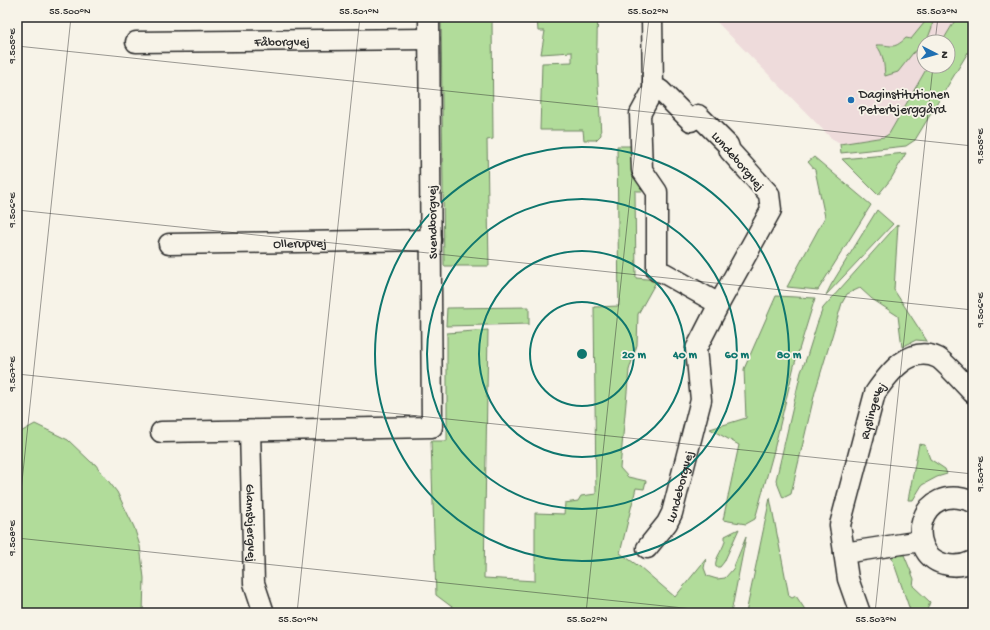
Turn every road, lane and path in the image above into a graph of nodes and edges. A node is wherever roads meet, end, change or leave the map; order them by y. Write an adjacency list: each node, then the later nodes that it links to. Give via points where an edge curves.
1 (429, 17): 3 (street, Svendborgvej)
2 (652, 17): 5 (street)
3 (429, 39): 4 (street, Fåborgvej); 6 (street, Svendborgvej)
4 (136, 42)
5 (653, 90): 8 (street, via 640,114 642,170 657,192 657,271); 8 (street, Lundeborgvej, via 660,90 691,121 698,115 728,145 730,151 769,194 771,210)
6 (431, 240): 7 (street, Ollerupvej); 10 (street, Svendborgvej, via 432,427)
7 (169, 244)
8 (719, 304): 14 (street, Lundeborgvej, via 696,349 701,400 672,513)
9 (973, 393): 15 (street, Ryslingevej, via 939,359 926,355 906,359 887,375 875,393 840,525)
10 (250, 430): 11 (street); 17 (street, Glamsbjergvej, via 254,583)
11 (161, 432)
12 (973, 502): 13 (street, via 962,497 950,497 935,503 927,511 922,522)
13 (922, 541): 15 (street); 16 (street, via 932,558 941,563 952,566)
14 (646, 548)
15 (844, 553): 18 (street, Ryslingevej, via 848,579)
16 (972, 562)
17 (264, 613)
18 (860, 613)

